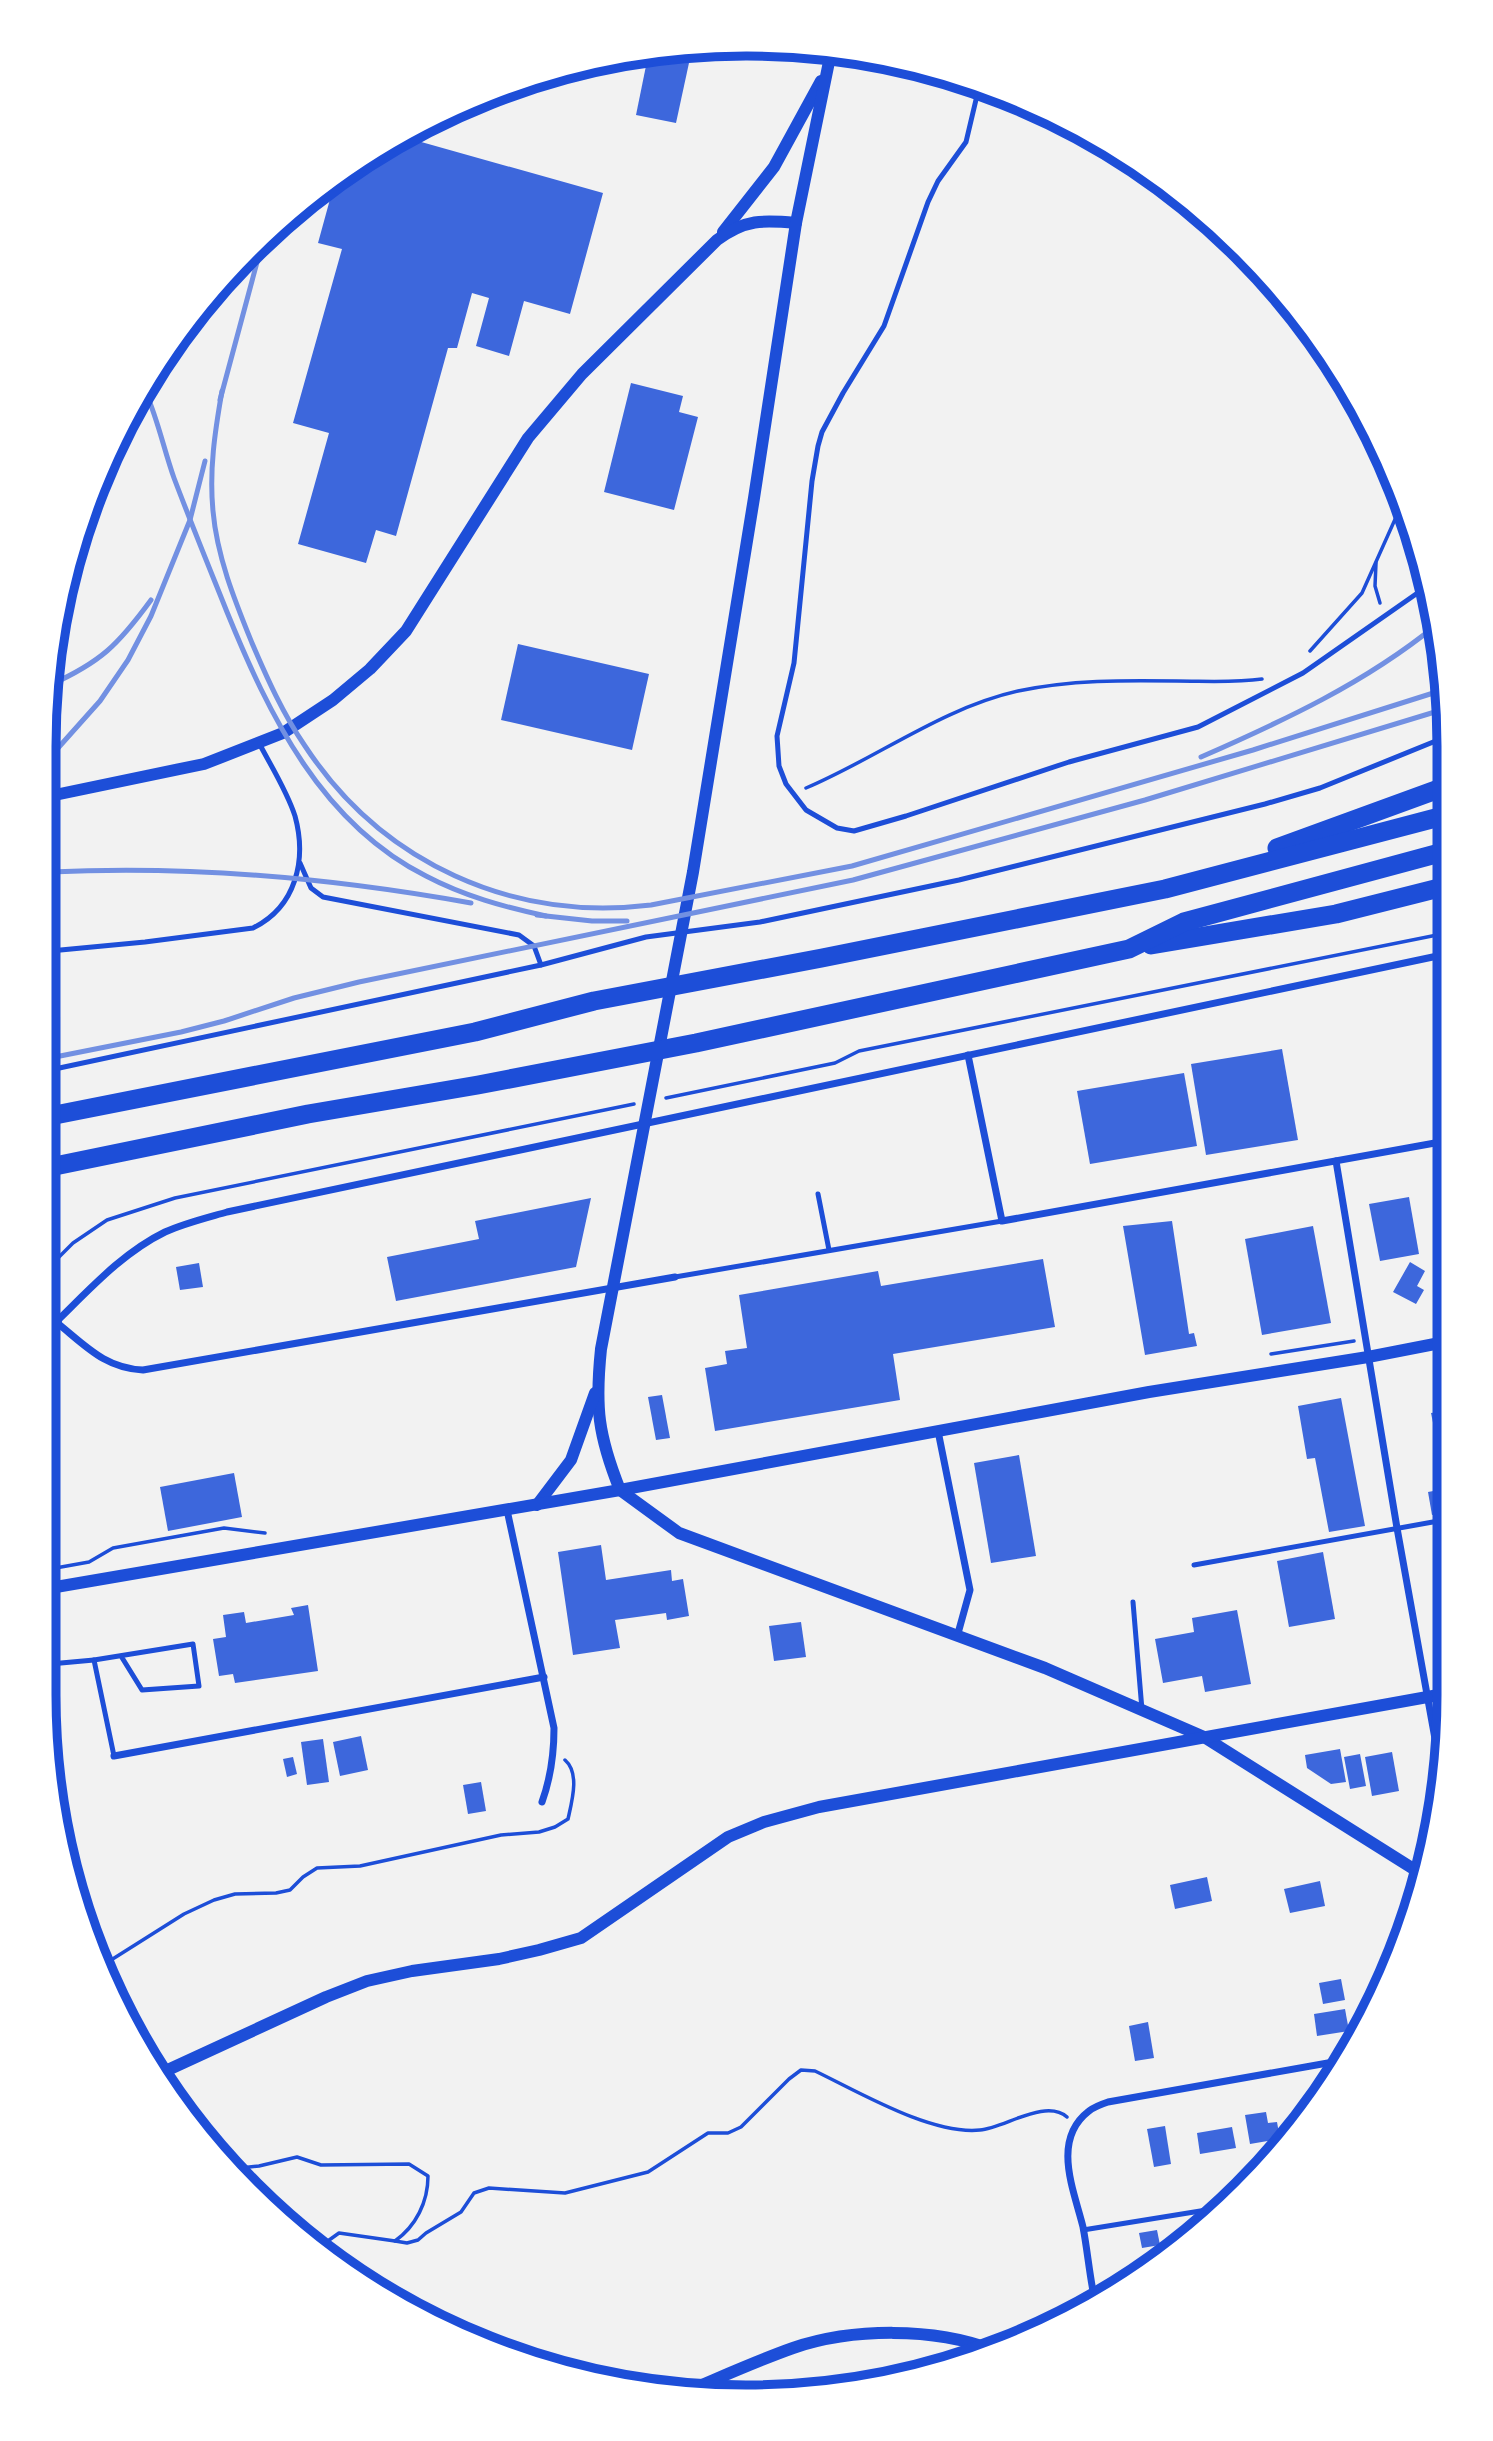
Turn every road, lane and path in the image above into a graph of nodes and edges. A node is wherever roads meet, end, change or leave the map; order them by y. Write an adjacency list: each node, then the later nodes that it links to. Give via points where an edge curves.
1 (829, 61): 2 (street)
2 (828, 68): 4 (street); 5 (street, via 774,167)
3 (977, 96): 15 (lane, via 966,142 928,202 884,326 843,393 818,446 794,663 777,736 779,766)
4 (796, 223): 5 (street, via 757,221 739,225); 46 (street, via 693,872)
5 (717, 240): 13 (street, via 582,374 528,438 406,631 333,700 294,728)
6 (1397, 516): 7 (path)
7 (1376, 561): 9 (path, via 1375,586 1381,607); 10 (path, via 1362,593)
8 (1419, 592): 9 (lane)
9 (1409, 599): 15 (lane, via 1303,673 1198,727 1069,762 854,831 837,828 806,810)
10 (1309, 652)
11 (1270, 675): 15 (path, via 1226,682 1108,680 1019,691 972,704)
12 (1437, 741): 26 (lane, via 1320,788 1265,804 959,880 760,922 646,937)
13 (258, 743): 16 (street, via 204,764); 19 (lane, via 294,815)
14 (1437, 790): 20 (highway)
15 (793, 793)
16 (56, 795)
17 (1437, 818): 20 (highway)
18 (1437, 853): 23 (highway, via 1184,922)
19 (300, 863): 24 (lane, via 285,903 253,928); 26 (lane, via 312,888 323,897 519,935 534,946)
20 (1165, 889): 31 (highway, via 594,1001 475,1032)
21 (1437, 889): 23 (highway, via 1336,914)
22 (1437, 935): 29 (path, via 859,1051 835,1063)
23 (1129, 949): 34 (highway, via 696,1043)
24 (56, 950)
25 (1437, 956): 27 (street)
26 (541, 965): 28 (lane)
27 (968, 1055): 36 (street); 40 (street, via 268,1202 185,1224 135,1250)
28 (56, 1069)
29 (660, 1099)
30 (647, 1102): 38 (path, via 175,1198 107,1220)
31 (56, 1115)
32 (1437, 1143): 33 (street)
33 (1336, 1161): 36 (street); 42 (street)
34 (56, 1166)
35 (818, 1194): 37 (lane)
36 (1002, 1221): 37 (lane)
37 (829, 1250): 39 (lane)
38 (56, 1260)
39 (675, 1277): 41 (street, via 143,1370 123,1369 105,1361)
40 (56, 1321)
41 (56, 1326)
42 (1365, 1339): 44 (path); 45 (street)
43 (1437, 1344): 45 (street)
44 (1261, 1356)
45 (1368, 1357): 47 (street); 52 (street)
46 (597, 1386): 48 (street, via 598,1420); 49 (street, via 572,1460)
47 (938, 1431): 48 (street); 58 (street, via 970,1590)
48 (620, 1490): 49 (street); 58 (street, via 679,1533)
49 (537, 1505): 50 (street)
50 (508, 1510): 56 (street); 62 (street)
51 (1437, 1521): 52 (lane)
52 (1397, 1528): 54 (lane); 64 (street)
53 (275, 1532): 55 (path, via 224,1528 113,1548 89,1562)
54 (1194, 1565)
55 (56, 1568)
56 (56, 1587)
57 (1133, 1602): 65 (lane)
58 (957, 1637): 65 (street)
59 (121, 1656): 59 (lane, via 142,1690 199,1686 192,1644); 60 (lane)
60 (94, 1660): 61 (lane); 68 (lane)
61 (56, 1663)
62 (544, 1677): 68 (street); 69 (street, via 554,1728)
63 (1437, 1695): 64 (street)
64 (1427, 1697): 66 (street); 67 (street)
65 (1142, 1710): 66 (street)
66 (1203, 1737): 71 (street); 74 (street, via 819,1807 764,1822 728,1837 581,1938 499,1959 367,1981)
67 (1436, 1743)
68 (114, 1756)
69 (554, 1756): 70 (street); 72 (path, via 568,1760 573,1782 568,1819 555,1827 360,1867 317,1868 289,1890 214,1900)
70 (542, 1802)
71 (1414, 1869)
72 (110, 1961)
73 (1330, 2063): 75 (street, via 1108,2102 1089,2111)
74 (167, 2070)
75 (1076, 2126): 78 (street, via 1066,2159); 79 (path, via 1061,2112 1042,2111 980,2130 934,2126 815,2071 801,2070 741,2127 728,2133 708,2133 648,2172 565,2193 489,2188 474,2193 461,2212 418,2240)
76 (244, 2168): 79 (path, via 297,2157 321,2165 409,2164 428,2176 428,2190 408,2232)
77 (1206, 2210): 78 (lane)
78 (1083, 2230): 81 (street)
79 (395, 2241): 80 (path, via 339,2233)
80 (326, 2242)
81 (1093, 2291)
82 (978, 2344): 83 (street, via 883,2332 838,2337 793,2348)
83 (705, 2384)

